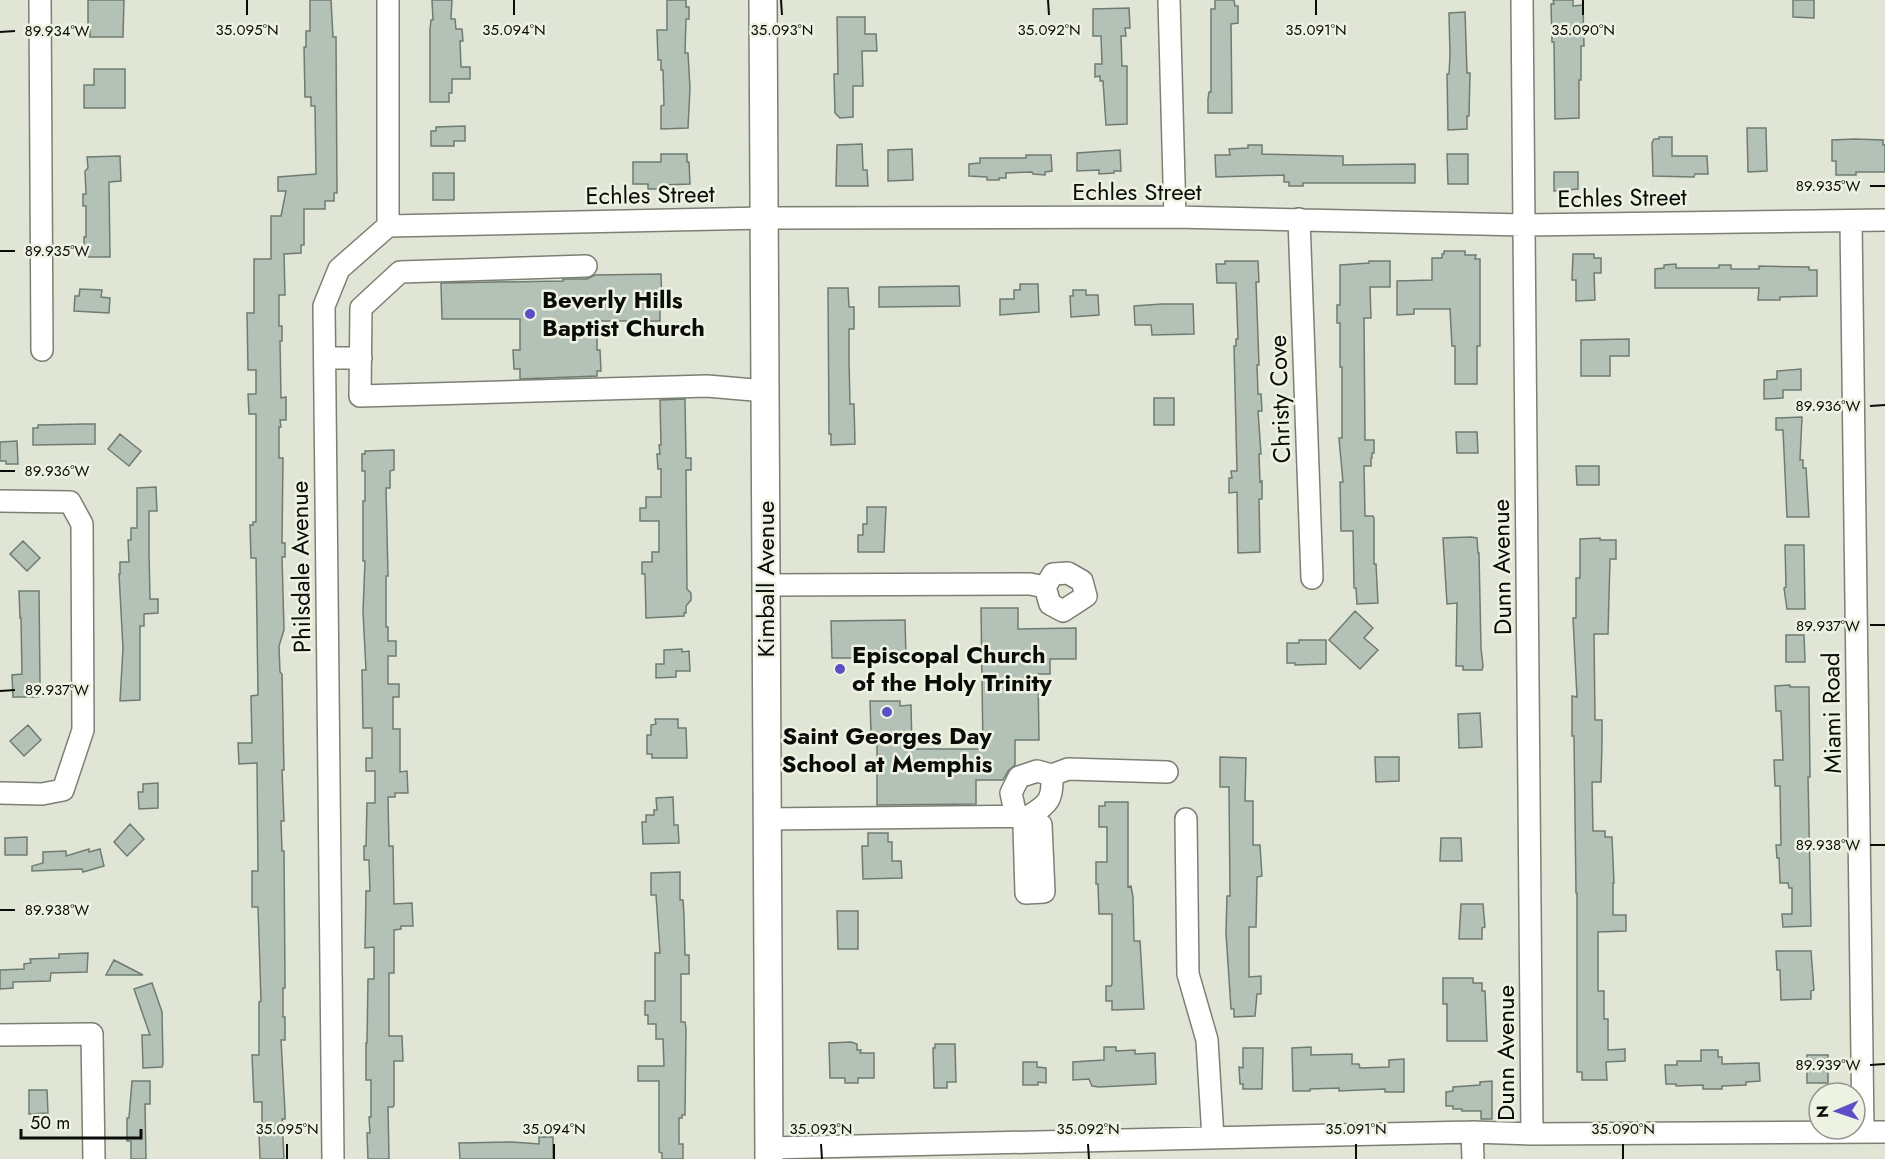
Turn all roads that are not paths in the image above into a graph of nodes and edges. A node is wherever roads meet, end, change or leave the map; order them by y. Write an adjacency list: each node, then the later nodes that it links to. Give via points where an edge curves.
1 (40, 0): 14 (street)
2 (388, 0): 12 (street)
3 (763, 0): 7 (main road, Kimball Avenue)
4 (1169, 0): 6 (street)
5 (1522, 0): 11 (street, Dunn Avenue)
6 (1175, 217): 7 (street, Echles Street); 8 (street, Echles Street)
7 (764, 218): 12 (street, Echles Street); 17 (main road, Kimball Avenue)
8 (1299, 219): 11 (street, Echles Street); 19 (street, Christy Cove)
9 (1885, 220): 10 (street, Echles Street)
10 (1851, 221): 11 (street, Echles Street); 29 (street, Miami Road)
11 (1524, 225): 34 (street, Dunn Avenue)
12 (388, 226): 15 (street, Philsdale Avenue, via 339,269 324,306)
13 (586, 266): 16 (street, via 400,272 361,308)
14 (42, 350)
15 (325, 358): 16 (street); 38 (street, Philsdale Avenue)
16 (361, 358): 17 (street, via 360,396 707,386)
17 (765, 391): 20 (main road, Kimball Avenue)
18 (0, 501): 24 (street, via 70,502 82,524 83,730 63,790)
19 (1312, 578)
20 (766, 585): 21 (street); 26 (main road, Kimball Avenue)
21 (1045, 587)
22 (1167, 772): 23 (street, via 1068,769)
23 (1052, 775): 25 (street, via 1053,794 1043,808); 25 (street, via 1037,771 1019,777 1011,793)
24 (0, 793)
25 (1022, 816): 26 (street)
26 (768, 819): 36 (main road, Kimball Avenue)
27 (1186, 819): 35 (street, via 1188,974 1206,1040)
28 (0, 1035): 37 (street, via 92,1034)
29 (1862, 1081)
30 (1472, 1132): 34 (street); 35 (street); 39 (street, Dunn Avenue)
31 (1807, 1132): 34 (street)
32 (1867, 1132): 33 (street)
33 (1885, 1132)
34 (1532, 1134)
35 (1214, 1138): 36 (street)
36 (769, 1154)
37 (94, 1159)
38 (333, 1159)
39 (1473, 1159)

